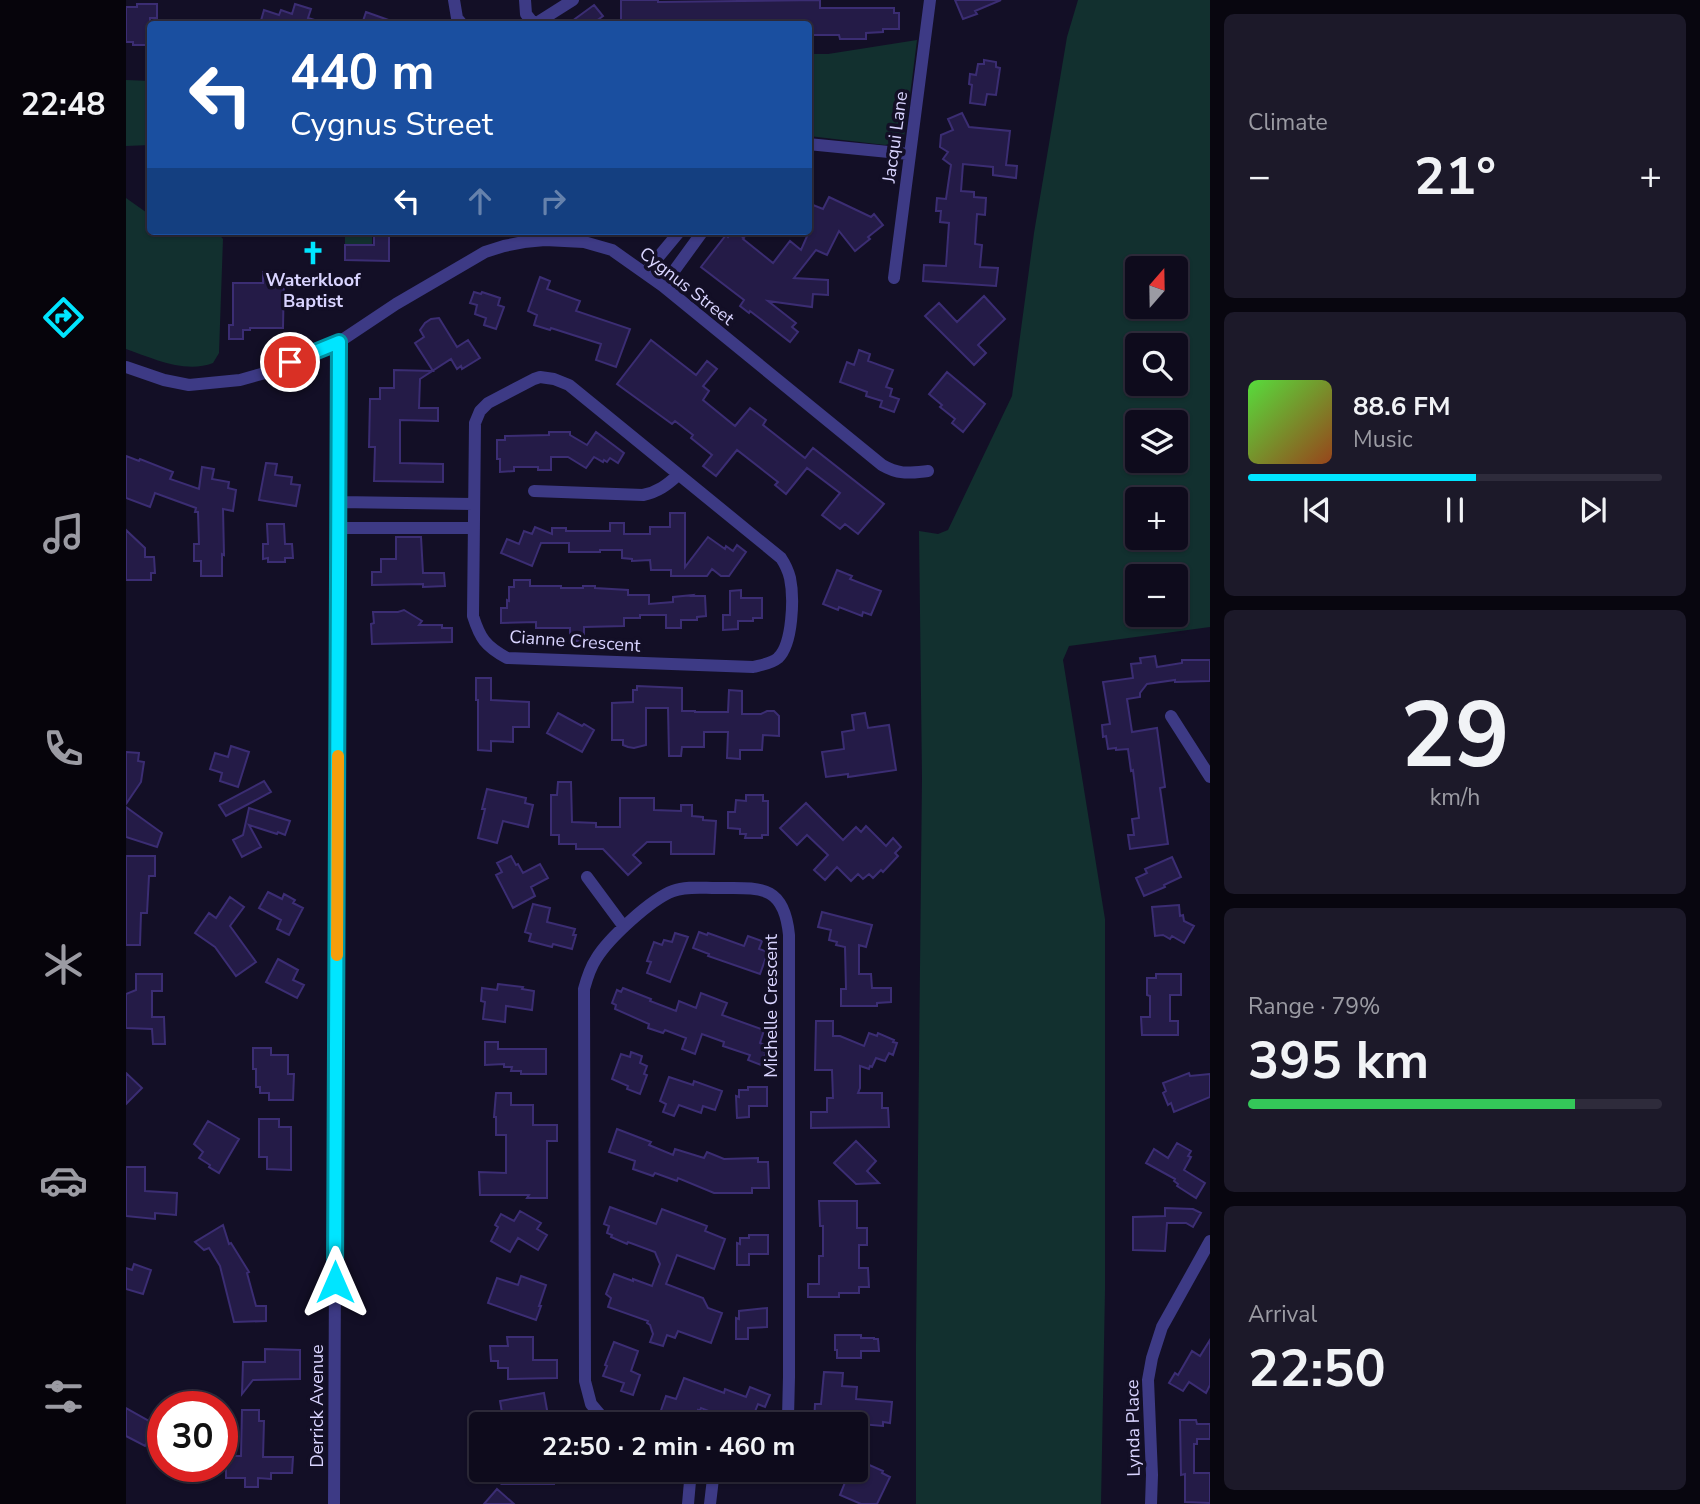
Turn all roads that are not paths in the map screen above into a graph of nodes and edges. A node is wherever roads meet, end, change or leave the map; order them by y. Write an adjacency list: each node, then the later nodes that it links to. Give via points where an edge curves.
1 (454, 0): 5 (street)
2 (525, 0): 6 (street, via 526,14)
3 (573, 0): 7 (street)
4 (930, 0): 9 (street, Jacqui Lane)
5 (460, 21)
6 (532, 21)
7 (540, 21)
8 (812, 144): 9 (street)
9 (909, 154): 13 (street, Jacqui Lane)
10 (677, 235): 12 (street)
11 (700, 235): 14 (street)
12 (645, 273): 14 (street, Cygnus Street); 15 (street, Cygnus Street, via 612,250 584,242 545,240 504,246 485,252)
13 (894, 278)
14 (663, 286): 17 (street, Cygnus Street, via 882,465 904,473)
15 (339, 342): 16 (street, Cygnus Street, via 240,380 189,385); 20 (street, Derrick Avenue)
16 (126, 367)
17 (928, 471)
18 (678, 475): 19 (street, via 660,490 643,495); 21 (street, Cianne Crescent, via 569,385 540,377 480,411 474,437); 23 (street, Cianne Crescent, via 774,551 787,567 789,635 778,658 766,665 507,658 480,637 473,616)
19 (534, 491)
20 (339, 502): 21 (street); 22 (street, Derrick Avenue)
21 (473, 505): 23 (street, Cianne Crescent)
22 (339, 528): 23 (street); 33 (street, Derrick Avenue)
23 (474, 528)
24 (1171, 716): 25 (street)
25 (1210, 778)
26 (587, 877): 27 (street)
27 (624, 928): 29 (street, Michelle Crescent, via 597,957 584,989 585,1381); 30 (street, Michelle Crescent, via 663,896 681,888 762,890 779,900 788,919)
28 (1210, 1241): 36 (street, Lynda Place, via 1162,1327 1152,1358 1148,1380)
29 (598, 1412)
30 (788, 1412)
31 (690, 1482): 34 (street)
32 (713, 1482): 35 (street)
33 (334, 1504)
34 (688, 1504)
35 (710, 1504)
36 (1150, 1504)

